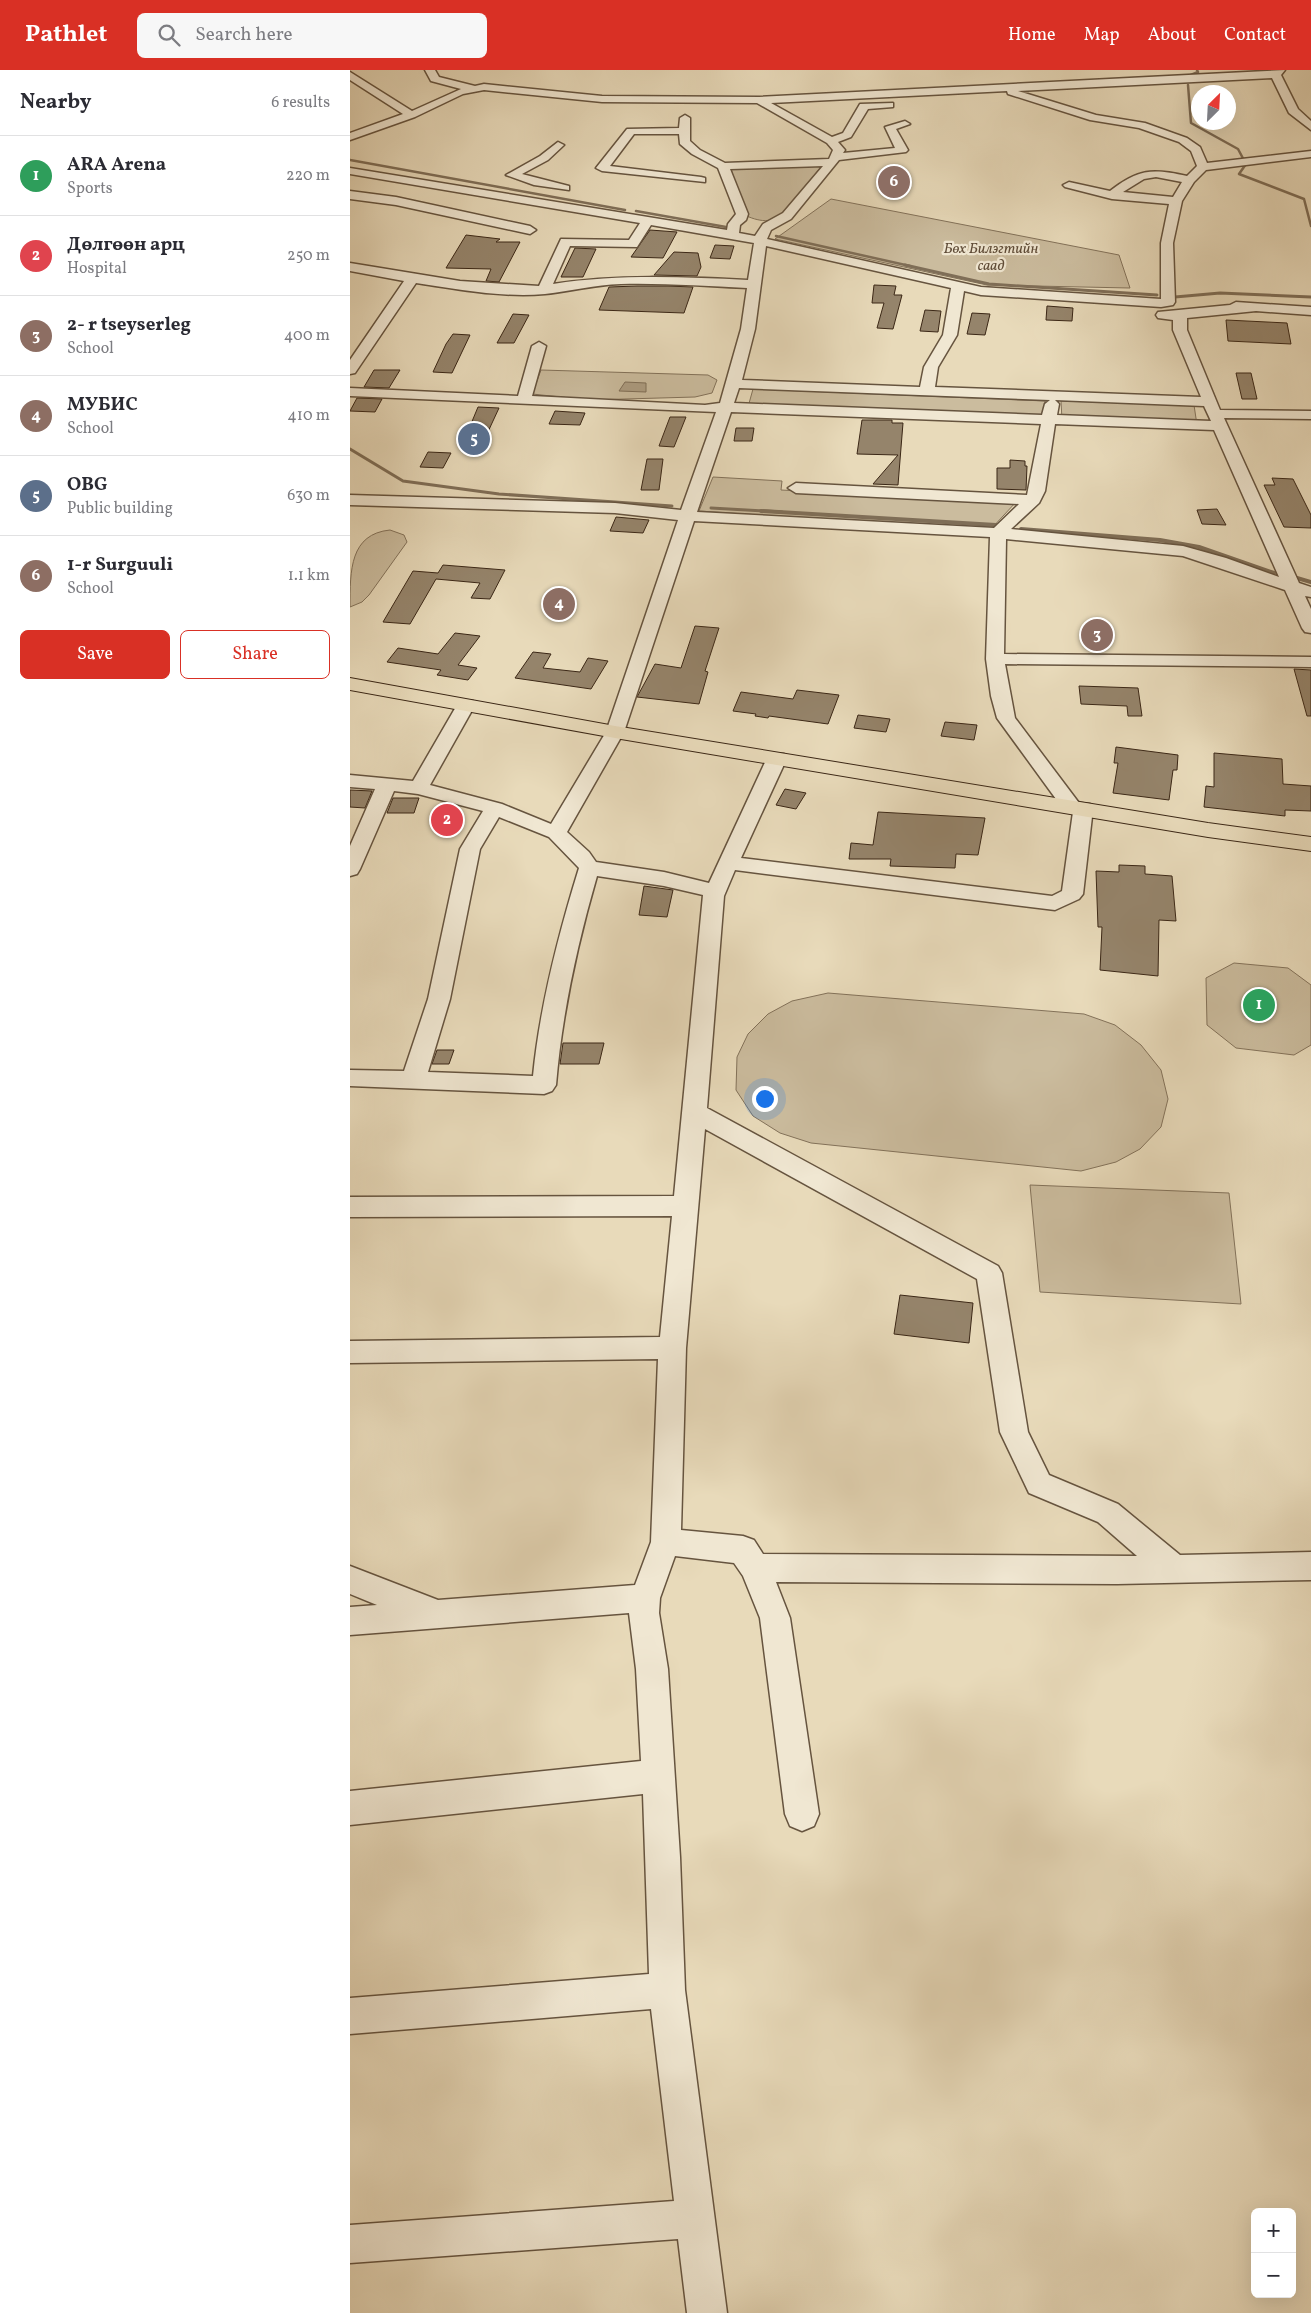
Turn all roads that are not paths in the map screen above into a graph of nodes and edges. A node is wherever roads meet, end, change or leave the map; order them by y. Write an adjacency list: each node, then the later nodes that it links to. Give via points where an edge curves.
1 (430, 70): 5 (street, via 435,79)
2 (1278, 73): 6 (street); 13 (street, via 1293,111)
3 (350, 75): 11 (street)
4 (875, 83): 7 (street)
5 (471, 88): 9 (street, via 602,99); 11 (street)
6 (1006, 88): 7 (street); 8 (street)
7 (851, 96): 10 (street)
8 (1024, 97): 16 (street, via 864,106 847,135); 21 (street, via 1094,118 1141,126 1183,140 1196,149)
9 (685, 100): 10 (street); 14 (street)
10 (759, 100): 16 (street)
11 (411, 115): 15 (street)
12 (905, 124): 19 (street, via 890,127 902,150 900,152 852,161)
13 (1311, 127)
14 (685, 131): 20 (street, via 684,142 688,147); 24 (street, via 631,131 602,168)
15 (352, 135)
16 (831, 141): 19 (street, via 839,150)
17 (558, 145): 27 (street, via 544,158 512,175)
18 (1311, 154): 21 (street)
19 (833, 160): 20 (street); 36 (street, via 787,216 767,227)
20 (723, 166): 34 (street, via 742,214 734,224)
21 (1203, 166): 25 (street)
22 (350, 171): 23 (street)
23 (378, 175): 28 (street); 31 (street)
24 (701, 180)
25 (1189, 180): 29 (street, via 1140,174); 30 (street)
26 (1068, 185): 29 (street)
27 (579, 191)
28 (350, 194): 33 (street)
29 (1112, 195): 30 (street)
30 (1176, 201): 42 (street, via 1167,243)
31 (563, 205): 32 (street); 33 (street)
32 (648, 220): 34 (street); 35 (street, via 632,244)
33 (537, 224): 35 (street, via 532,239)
34 (733, 235): 36 (street)
35 (565, 242): 41 (street)
36 (758, 247): 39 (street); 40 (street, via 800,248)
37 (350, 267): 38 (street)
38 (412, 279): 41 (street, via 489,289); 47 (street)
39 (753, 284): 41 (street, via 601,281); 50 (street, via 748,329)
40 (958, 286): 42 (street, via 1004,294); 48 (street, via 950,335 931,368)
41 (544, 290)
42 (1164, 307): 43 (street); 45 (street); 45 (street, via 1186,306 1188,312)
43 (1253, 308): 44 (street); 45 (street, via 1207,310)
44 (1311, 311)
45 (1182, 320): 54 (street)
46 (540, 346): 52 (street)
47 (350, 370)
48 (927, 390): 50 (street); 51 (street)
49 (350, 392): 52 (street)
50 (731, 395): 53 (street, via 691,401); 53 (street, via 705,409); 56 (street); 60 (street)
51 (1054, 395): 54 (street); 56 (street)
52 (524, 399): 53 (street)
53 (595, 404)
54 (1216, 414): 55 (street); 56 (street); 62 (street)
55 (1311, 415)
56 (1049, 420): 59 (street)
57 (796, 488): 59 (street)
58 (350, 500): 60 (street, via 615,508)
59 (1033, 500): 61 (street)
60 (689, 516): 61 (street); 69 (street)
61 (998, 533): 62 (street, via 1190,551); 65 (street)
62 (1292, 588): 63 (street); 64 (street)
63 (1311, 592)
64 (1311, 628)
65 (995, 659): 66 (street); 74 (street, via 1006,718)
66 (1311, 662)
67 (350, 684): 68 (highway)
68 (466, 705): 69 (highway); 73 (street)
69 (615, 732): 70 (highway); 76 (street)
70 (777, 758): 74 (highway); 78 (street)
71 (350, 781): 72 (street)
72 (387, 785): 73 (street); 80 (street)
73 (418, 788): 75 (street)
74 (1077, 807): 77 (highway); 78 (street, via 1072,894 1055,903)
75 (495, 808): 76 (street); 83 (street, via 470,849 439,999)
76 (556, 833): 79 (street)
77 (1305, 846)
78 (729, 863): 81 (street)
79 (589, 868): 81 (street, via 664,879); 83 (street, via 573,920 561,977 547,1047 544,1084)
80 (350, 869)
81 (716, 891): 84 (street)
82 (350, 1078): 83 (street)
83 (414, 1078)
84 (696, 1112): 85 (street); 92 (street, via 989,1273 1014,1432 1039,1484 1108,1513)
85 (686, 1206): 86 (street); 87 (street)
86 (350, 1207)
87 (672, 1348): 88 (street); 89 (street)
88 (350, 1352)
89 (666, 1542): 90 (street, via 743,1550); 94 (street)
90 (755, 1568): 92 (street); 99 (street, via 775,1618)
91 (1309, 1568): 92 (street)
92 (1175, 1569)
93 (350, 1580): 95 (street)
94 (645, 1598): 95 (street); 97 (street)
95 (439, 1615): 96 (street)
96 (350, 1621)
97 (658, 1776): 98 (street); 100 (street)
98 (350, 1808)
99 (802, 1814)
100 (667, 1990): 101 (street); 102 (street)
101 (350, 2016)
102 (694, 2219): 103 (street); 104 (street)
103 (350, 2244)
104 (707, 2313)

